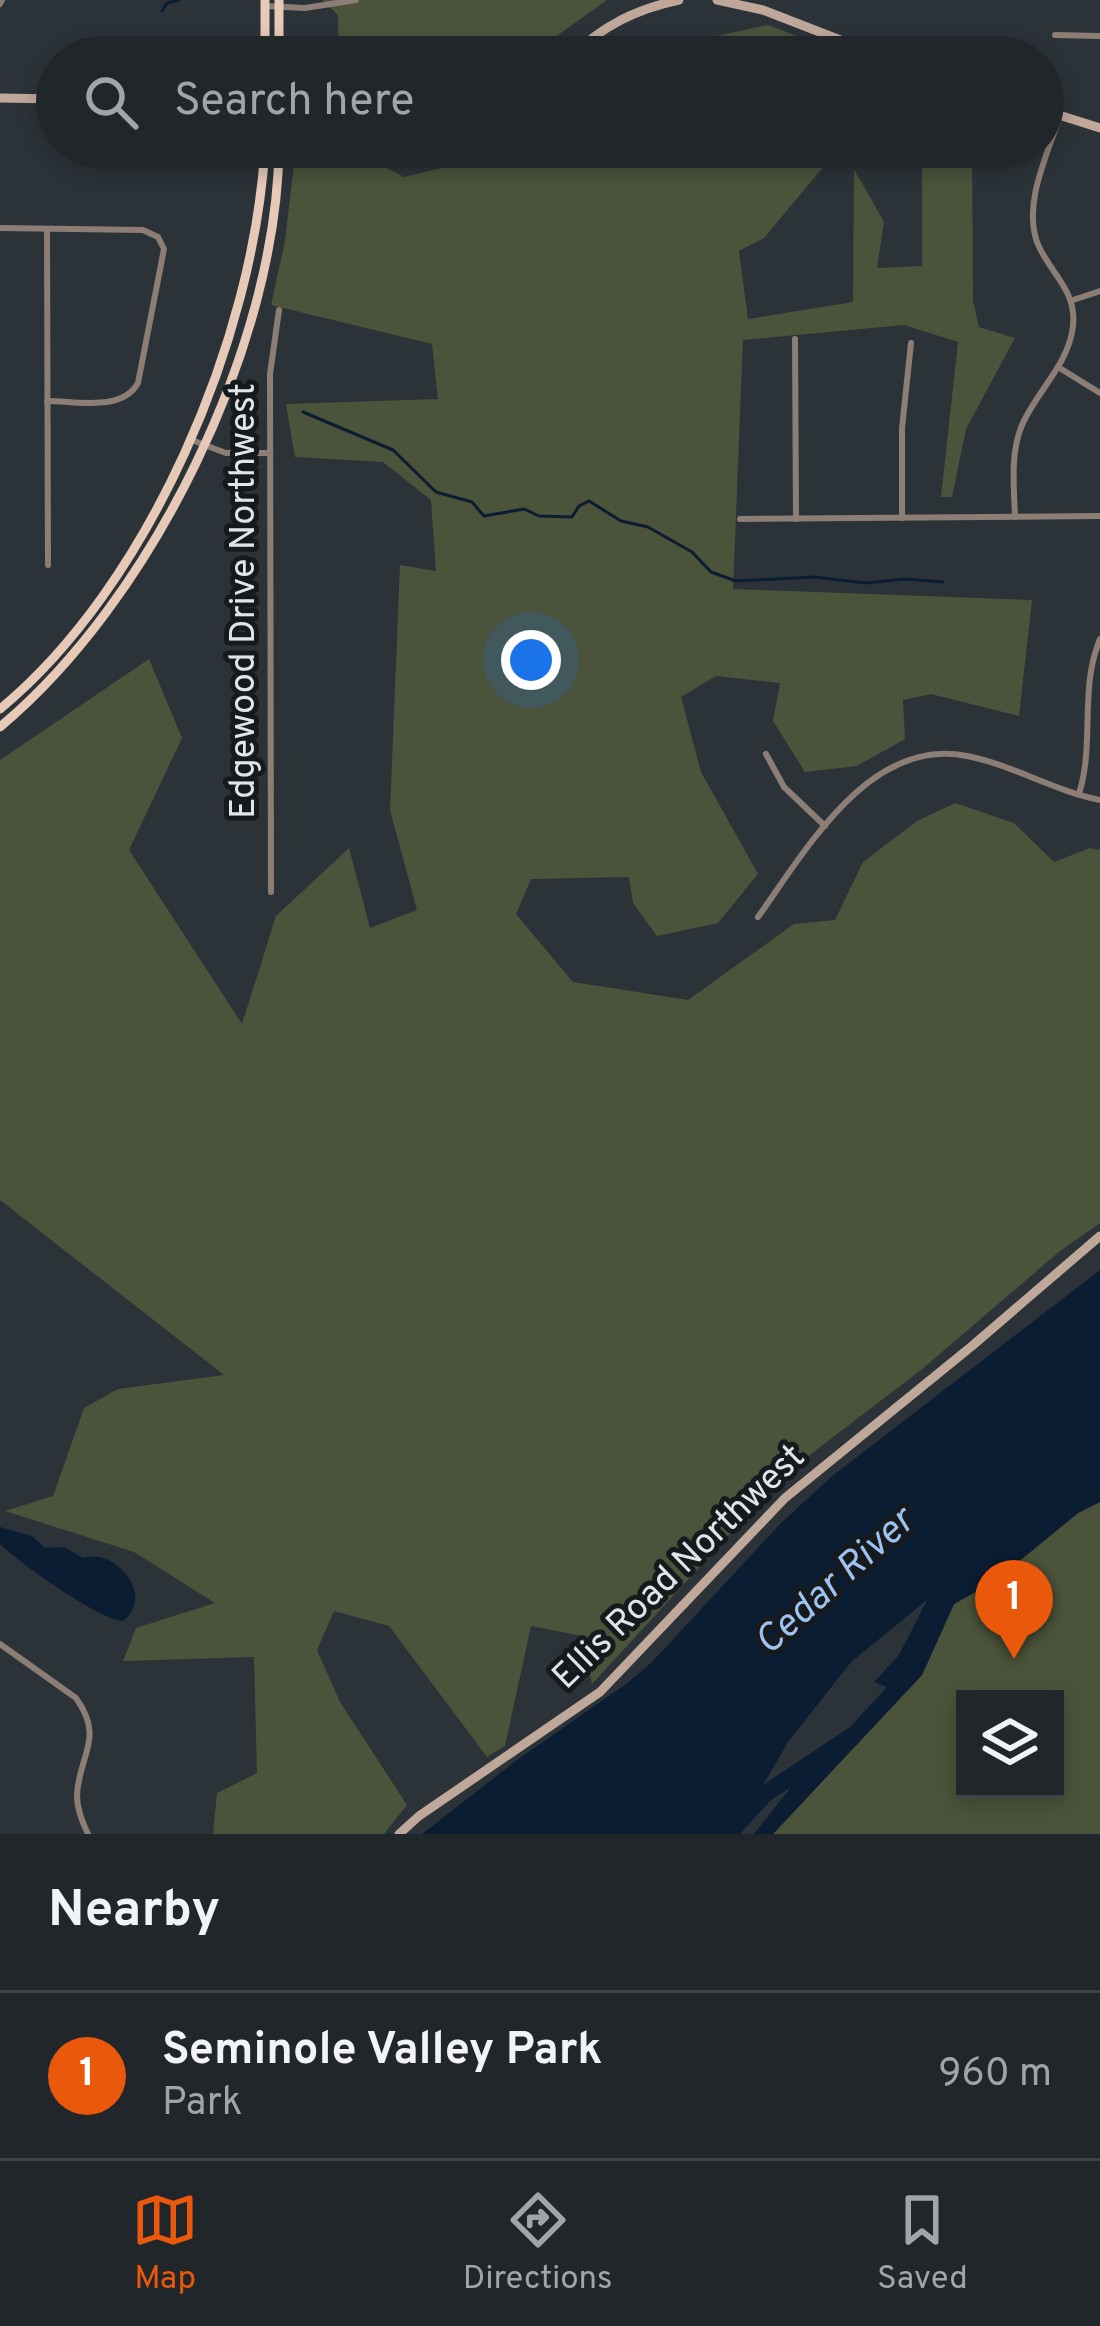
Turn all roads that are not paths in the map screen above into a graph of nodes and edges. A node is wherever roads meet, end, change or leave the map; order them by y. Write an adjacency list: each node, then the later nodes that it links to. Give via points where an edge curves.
1 (356, 0): 5 (street, via 305,8)
2 (679, 0): 9 (street, via 643,9)
3 (717, 0): 10 (street)
4 (264, 3): 5 (street); 7 (main road)
5 (279, 3): 8 (main road)
6 (1055, 35): 11 (street)
7 (265, 36)
8 (279, 36)
9 (596, 36)
10 (830, 36)
11 (1100, 36)
12 (0, 98): 13 (street)
13 (36, 99)
14 (1064, 116): 15 (street)
15 (1100, 128)
16 (263, 168): 29 (main road, via 230,342)
17 (277, 168): 30 (main road, via 260,283)
18 (1043, 168): 22 (street, via 1033,220)
19 (0, 228): 20 (street)
20 (46, 229): 28 (street); 28 (street, via 143,230 158,237 165,255 132,394)
21 (1100, 291): 22 (street)
22 (1072, 300): 26 (street, via 1073,329)
23 (279, 310): 31 (street, Edgewood Drive Northwest)
24 (795, 339): 34 (street)
25 (911, 343): 35 (street)
26 (1058, 368): 27 (street); 33 (street, via 1019,435)
27 (1100, 393)
28 (47, 401): 37 (street)
29 (189, 439): 30 (street); 39 (main road, via 95,605)
30 (202, 444): 31 (street); 40 (main road, via 129,581 67,662)
31 (270, 453): 45 (street, Edgewood Drive Northwest)
32 (1100, 516): 33 (street)
33 (1015, 517): 35 (street)
34 (796, 518): 35 (street); 36 (street)
35 (902, 518)
36 (740, 519)
37 (48, 565)
38 (1100, 639): 42 (street)
39 (0, 709)
40 (0, 727)
41 (766, 754): 44 (street, via 784,787)
42 (1079, 794): 43 (street); 44 (street, via 971,757 937,754 888,769)
43 (1100, 800)
44 (825, 826): 46 (street)
45 (271, 892)
46 (758, 916)
47 (1100, 1236): 50 (street, Ellis Road Northwest, via 785,1498 600,1692)
48 (0, 1644): 49 (street, via 85,1710 91,1734 77,1789)
49 (88, 1834)
50 (399, 1834)

